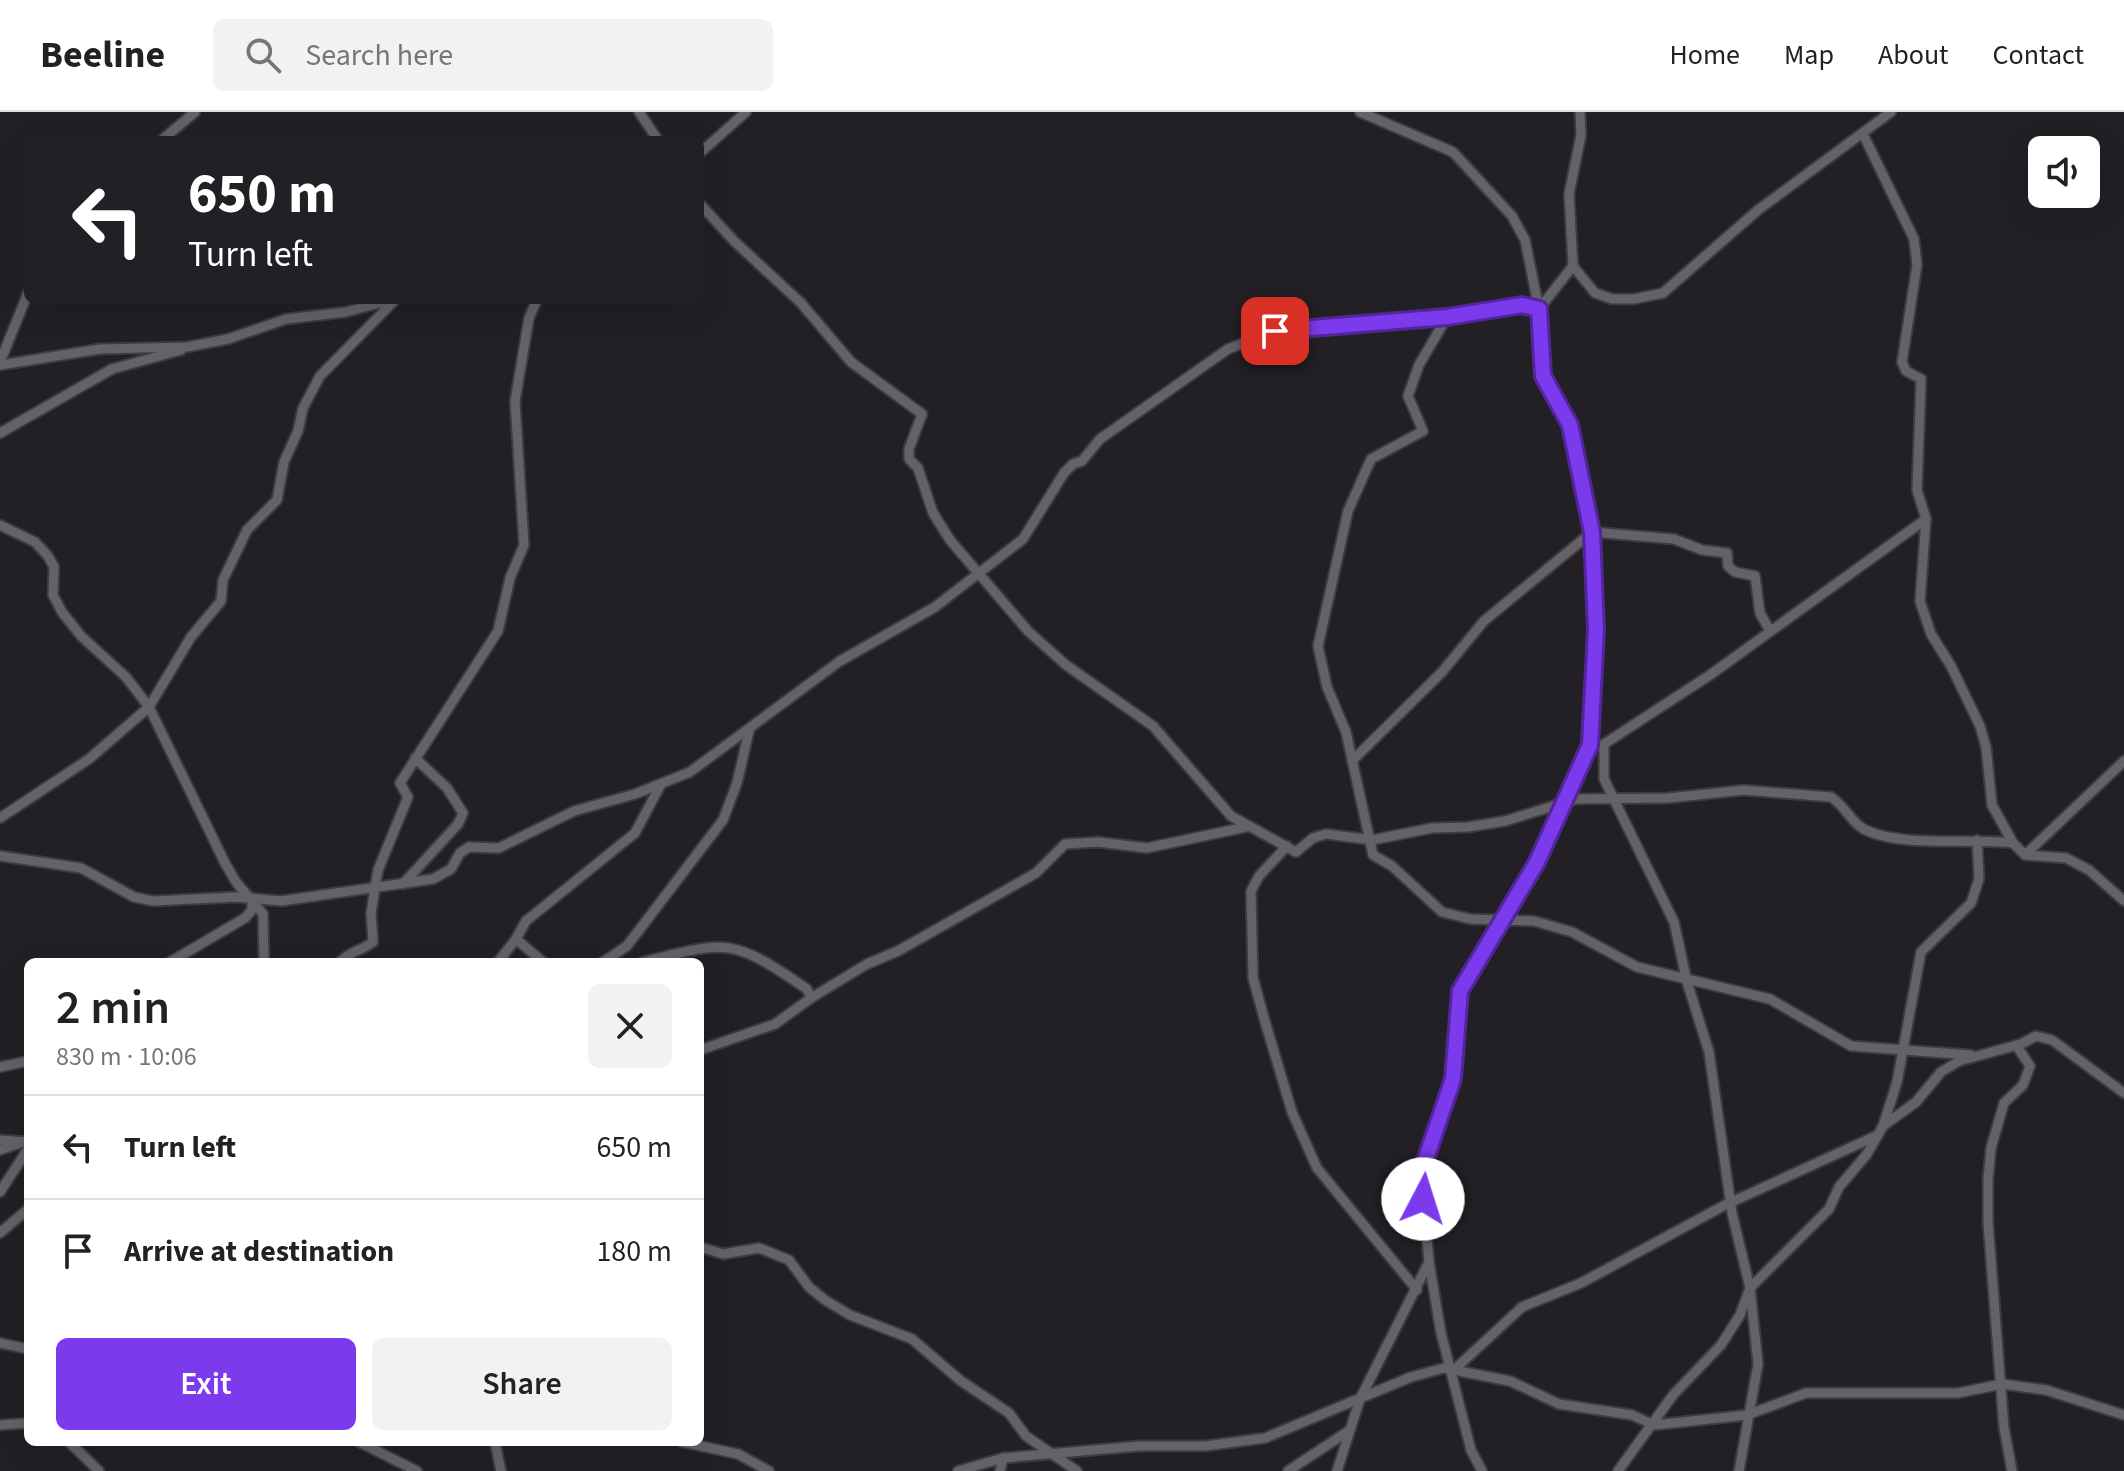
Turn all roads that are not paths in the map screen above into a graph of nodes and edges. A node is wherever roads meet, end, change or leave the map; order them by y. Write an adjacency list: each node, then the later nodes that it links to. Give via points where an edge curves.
1 (195, 112): 8 (street)
2 (639, 112): 9 (street)
3 (746, 112): 10 (street)
4 (1360, 112): 17 (street, via 1453,152 1474,171 1525,240)
5 (1580, 112): 12 (street, via 1581,135 1569,194)
6 (1891, 112): 7 (street)
7 (1863, 134): 12 (street, via 1758,210 1663,293 1612,299 1595,293); 22 (street, via 1914,239 1917,265 1902,362 1906,371 1921,379 1917,490)
8 (167, 136)
9 (655, 136)
10 (704, 149)
11 (704, 208): 25 (street, via 801,303 851,362 922,414 909,459 918,468 933,513)
12 (1573, 266): 17 (street)
13 (24, 303): 20 (street)
14 (377, 304): 19 (street, via 286,319)
15 (389, 304): 27 (street, via 320,376 284,462 277,500 247,530 223,580 221,601 191,637)
16 (535, 304): 31 (street, via 515,401 524,545 498,631)
17 (1539, 309): 18 (street, via 1522,305); 24 (street, via 1543,376 1570,425)
18 (1447, 317): 25 (street, via 1275,331 1228,349 1100,439 1064,473 1023,539); 32 (street, via 1408,396 1423,431 1371,459 1348,511 1326,605 1318,646)
19 (187, 347): 20 (street, via 100,349); 21 (street, via 112,369)
20 (0, 363)
21 (0, 433)
22 (1926, 519): 26 (street); 41 (street, via 1920,583 1924,617 1980,726 1992,805)
23 (0, 525): 27 (street, via 35,542 48,556 54,567 53,595 62,612)
24 (1592, 532): 26 (street, via 1674,539 1727,553 1728,566 1735,572 1755,576 1760,613); 30 (street, via 1596,630); 32 (street, via 1484,621 1442,672)
25 (978, 573): 28 (street, via 935,607 840,661); 38 (street, via 1044,646 1153,726)
26 (1770, 631): 29 (street)
27 (149, 707): 37 (street, via 89,759); 47 (street, via 186,777 197,811 236,882)
28 (749, 731): 34 (street, via 690,772); 56 (street, via 723,820 627,946)
29 (1604, 744): 30 (street); 35 (street, via 1604,779)
30 (1587, 754): 36 (street)
31 (415, 758): 45 (street, via 447,788 463,813); 46 (street, via 400,783 408,797)
32 (1352, 761): 39 (street)
33 (2124, 761): 43 (street)
34 (661, 784): 45 (street, via 574,811 499,848 469,847 442,874); 50 (street, via 635,833 526,921)
35 (1611, 798): 36 (street); 40 (street, via 1744,790 1819,794 1840,803 1862,828 1876,833 1931,841); 58 (street, via 1674,922)
36 (1560, 804): 39 (street, via 1505,821); 49 (street, via 1537,862)
37 (0, 818)
38 (1246, 827): 42 (street); 59 (street, via 1147,848 1065,844 1036,873)
39 (1372, 840): 42 (street, via 1326,834 1296,852); 49 (street, via 1373,855 1442,912)
40 (1977, 840): 41 (street); 62 (street, via 1979,879 1971,903 1921,952)
41 (2013, 843): 43 (street)
42 (1287, 846): 80 (street, via 1251,891 1253,978 1266,1025 1292,1112 1317,1168)
43 (2025, 855): 48 (street, via 2066,858 2089,870)
44 (0, 856): 47 (street, via 81,868 134,897 153,901)
45 (403, 884): 46 (street)
46 (373, 889): 47 (street, via 281,901); 53 (street, via 373,942)
47 (252, 898): 51 (street, via 245,918); 52 (street, via 263,914)
48 (2124, 901)
49 (1500, 921): 58 (street, via 1534,921 1572,932 1637,967); 78 (street, via 1460,991 1453,1079 1421,1173)
50 (516, 939): 54 (street); 55 (street)
51 (177, 958)
52 (264, 958)
53 (344, 958)
54 (501, 958)
55 (538, 958)
56 (609, 958)
57 (661, 958): 59 (street, via 714,946 738,947 807,989)
58 (1687, 982): 62 (street, via 1770,999 1851,1046); 74 (street, via 1705,1032)
59 (811, 998): 61 (street, via 775,1024)
60 (2016, 1045): 63 (street); 66 (street, via 2036,1036 2052,1040); 84 (street, via 2030,1066 2023,1085 2004,1103 1988,1179)
61 (704, 1049)
62 (1902, 1050): 63 (street); 67 (street)
63 (1971, 1055): 67 (street, via 1941,1072 1916,1102)
64 (24, 1062): 65 (street)
65 (0, 1067)
66 (2124, 1093)
67 (1880, 1130): 74 (street); 79 (street, via 1829,1209)
68 (0, 1140): 69 (street)
69 (24, 1144)
70 (24, 1144): 72 (street)
71 (24, 1148): 73 (street)
72 (0, 1150)
73 (0, 1192)
74 (1731, 1203): 79 (street); 83 (street, via 1581,1283 1522,1307)
75 (24, 1212): 76 (street)
76 (0, 1233)
77 (704, 1248): 96 (street, via 723,1254 759,1248 789,1260 825,1300 912,1339 1009,1413 1026,1436)
78 (1429, 1262): 80 (street); 83 (street, via 1441,1333)
79 (1750, 1288): 86 (street, via 1758,1364); 90 (street, via 1721,1345 1673,1395)
80 (1417, 1290): 85 (street)
81 (0, 1343): 82 (street)
82 (24, 1348)
83 (1454, 1369): 85 (street, via 1411,1377); 90 (street, via 1510,1381 1559,1404 1632,1415); 107 (street, via 1471,1450)
84 (2002, 1384): 86 (street, via 1958,1393 1806,1393); 87 (street, via 2046,1390); 110 (street)
85 (1360, 1399): 91 (street); 96 (street, via 1265,1438)
86 (1747, 1415): 90 (street); 109 (street)
87 (2124, 1415)
88 (24, 1423): 89 (street)
89 (0, 1425)
90 (1654, 1425): 108 (street)
91 (1347, 1432): 105 (street); 106 (street)
92 (73, 1446): 98 (street)
93 (367, 1446): 99 (street)
94 (496, 1446): 100 (street)
95 (701, 1446): 101 (street, via 738,1454)
96 (1058, 1456): 97 (street); 104 (street)
97 (1003, 1458): 102 (street); 103 (street)
98 (99, 1471)
99 (417, 1471)
100 (501, 1471)
101 (769, 1471)
102 (958, 1471)
103 (1000, 1471)
104 (1077, 1471)
105 (1288, 1471)
106 (1337, 1471)
107 (1482, 1471)
108 (1618, 1471)
109 (1739, 1471)
110 (2012, 1471)

